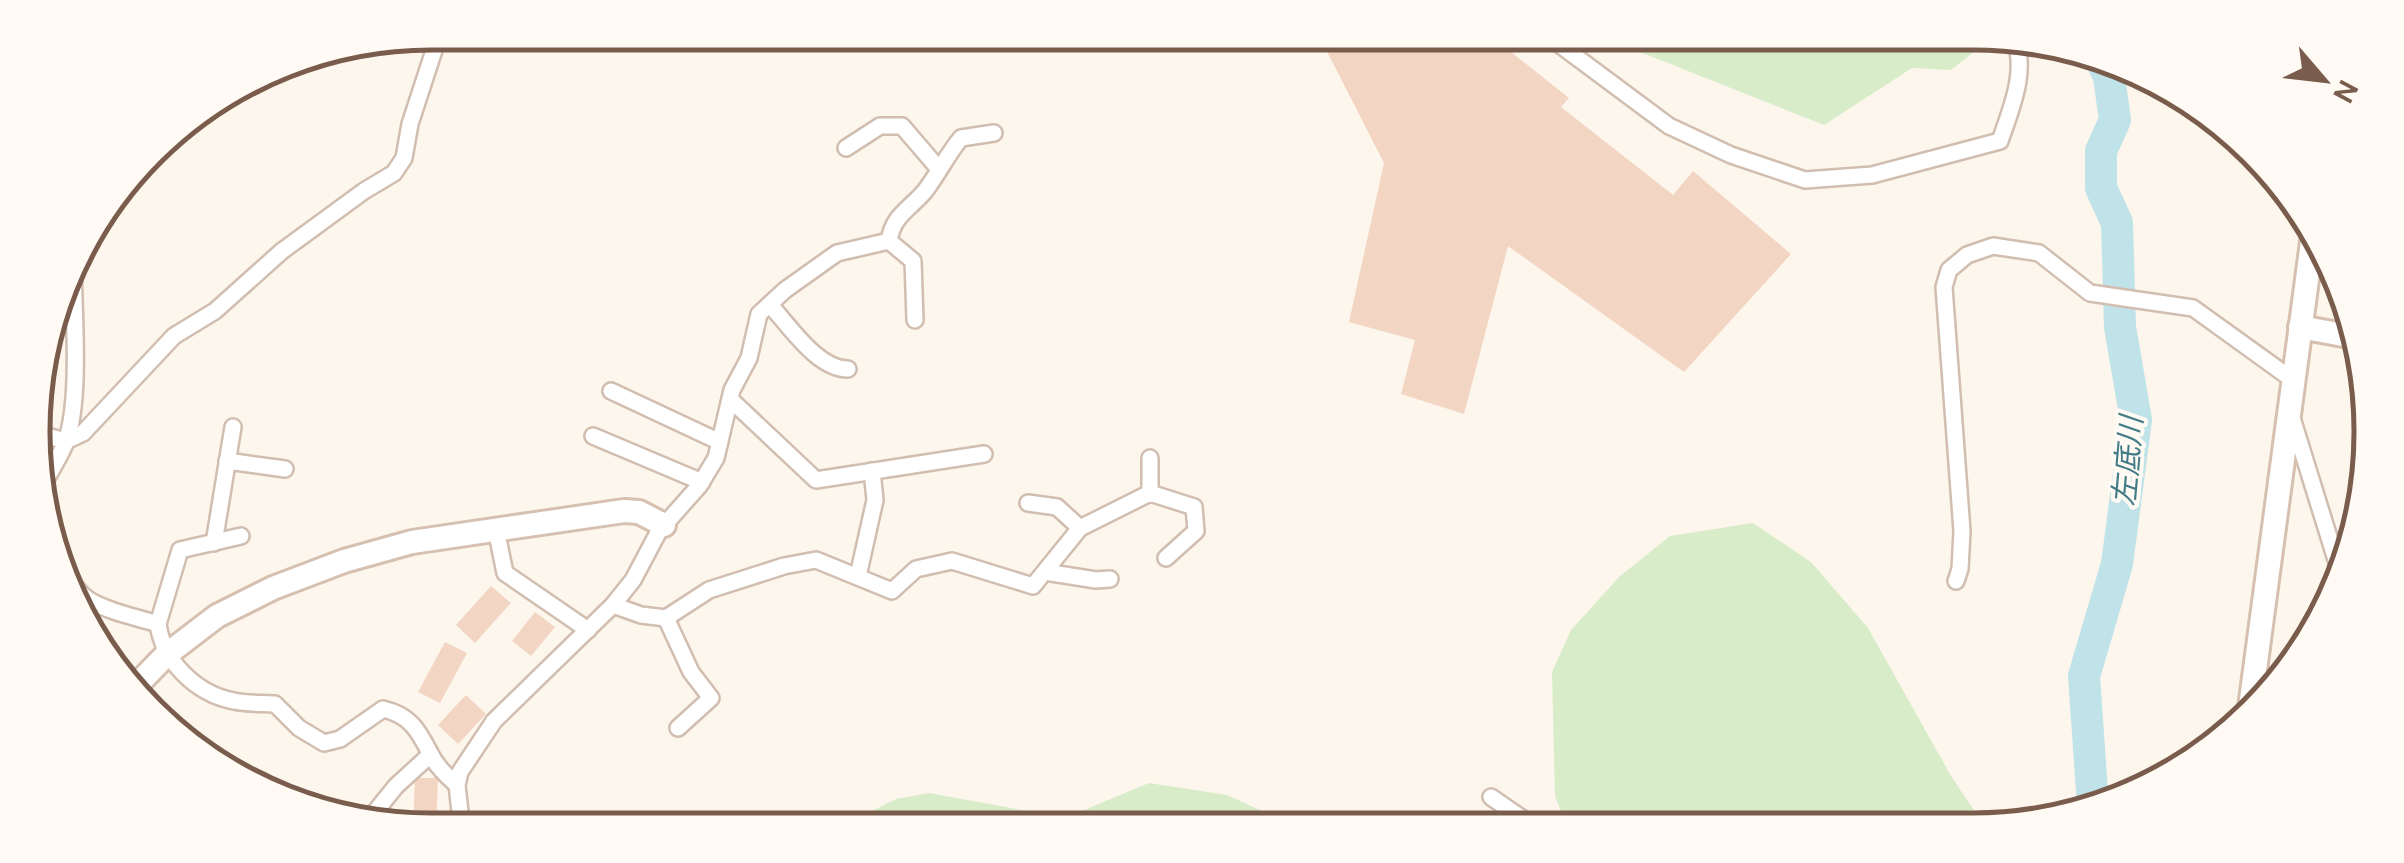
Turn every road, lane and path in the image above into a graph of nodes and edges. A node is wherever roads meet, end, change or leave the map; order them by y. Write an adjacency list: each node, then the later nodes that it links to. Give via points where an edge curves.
1 (434, 50): 22 (street, via 394,174 282,250 216,311 174,336 112,406)
2 (1567, 50): 3 (street, via 1668,126 1804,180 1872,174 2000,141 2015,98)
3 (2020, 53)
4 (994, 133): 6 (street, via 961,138)
5 (846, 148): 6 (street, via 880,126 902,126)
6 (938, 168): 7 (street, via 892,225)
7 (889, 241): 10 (street, via 837,252); 11 (street, via 913,261)
8 (2310, 254): 12 (street)
9 (74, 300): 22 (street, via 75,374)
10 (770, 304): 14 (street, via 822,360); 17 (street, via 759,314)
11 (915, 320)
12 (2300, 326): 13 (street); 15 (street)
13 (2341, 334)
14 (848, 368)
15 (2293, 380): 18 (street); 43 (street, via 2193,308 2090,293 2040,253 1993,246 1967,254 1949,270 1944,287 1962,531)
16 (611, 391): 23 (street)
17 (730, 398): 23 (street); 29 (street, via 816,480)
18 (2288, 407): 38 (street); 51 (street)
19 (233, 427): 26 (street)
20 (592, 436): 30 (street)
21 (50, 437): 22 (street)
22 (66, 442): 27 (street)
23 (720, 442): 30 (street)
24 (984, 454): 29 (street)
25 (1150, 458): 31 (street)
26 (228, 461): 28 (street); 37 (street)
27 (52, 468)
28 (285, 469)
29 (872, 471): 41 (street, via 876,500)
30 (702, 482): 33 (street)
31 (1150, 493): 34 (street); 39 (street, via 1194,507 1196,531)
32 (1028, 503): 34 (street, via 1058,508)
33 (664, 525): 35 (street, via 624,510); 45 (street)
34 (1080, 528): 40 (street)
35 (496, 530): 48 (street, via 505,573); 49 (street, via 344,560 216,616)
36 (241, 536): 37 (street)
37 (214, 543): 47 (street, via 180,550)
38 (2334, 554)
39 (1166, 558)
40 (1044, 572): 41 (street, via 1033,586 952,561 916,570 892,591); 42 (street)
41 (858, 576): 46 (street, via 816,560 784,566 709,590)
42 (1110, 579)
43 (1956, 581)
44 (89, 599): 47 (street)
45 (613, 604): 46 (street); 48 (street)
46 (666, 618): 52 (street, via 711,698)
47 (158, 624): 49 (street)
48 (588, 630): 54 (street, via 494,721)
49 (166, 655): 50 (street); 53 (street, via 200,686 230,701 275,704 324,742 340,740 383,710 396,712 418,728)
50 (142, 680)
51 (2252, 690)
52 (678, 728)
53 (430, 755): 54 (street); 56 (street)
54 (457, 786): 57 (street)
55 (1492, 797): 58 (street)
56 (377, 809)
57 (460, 813)
58 (1515, 813)

